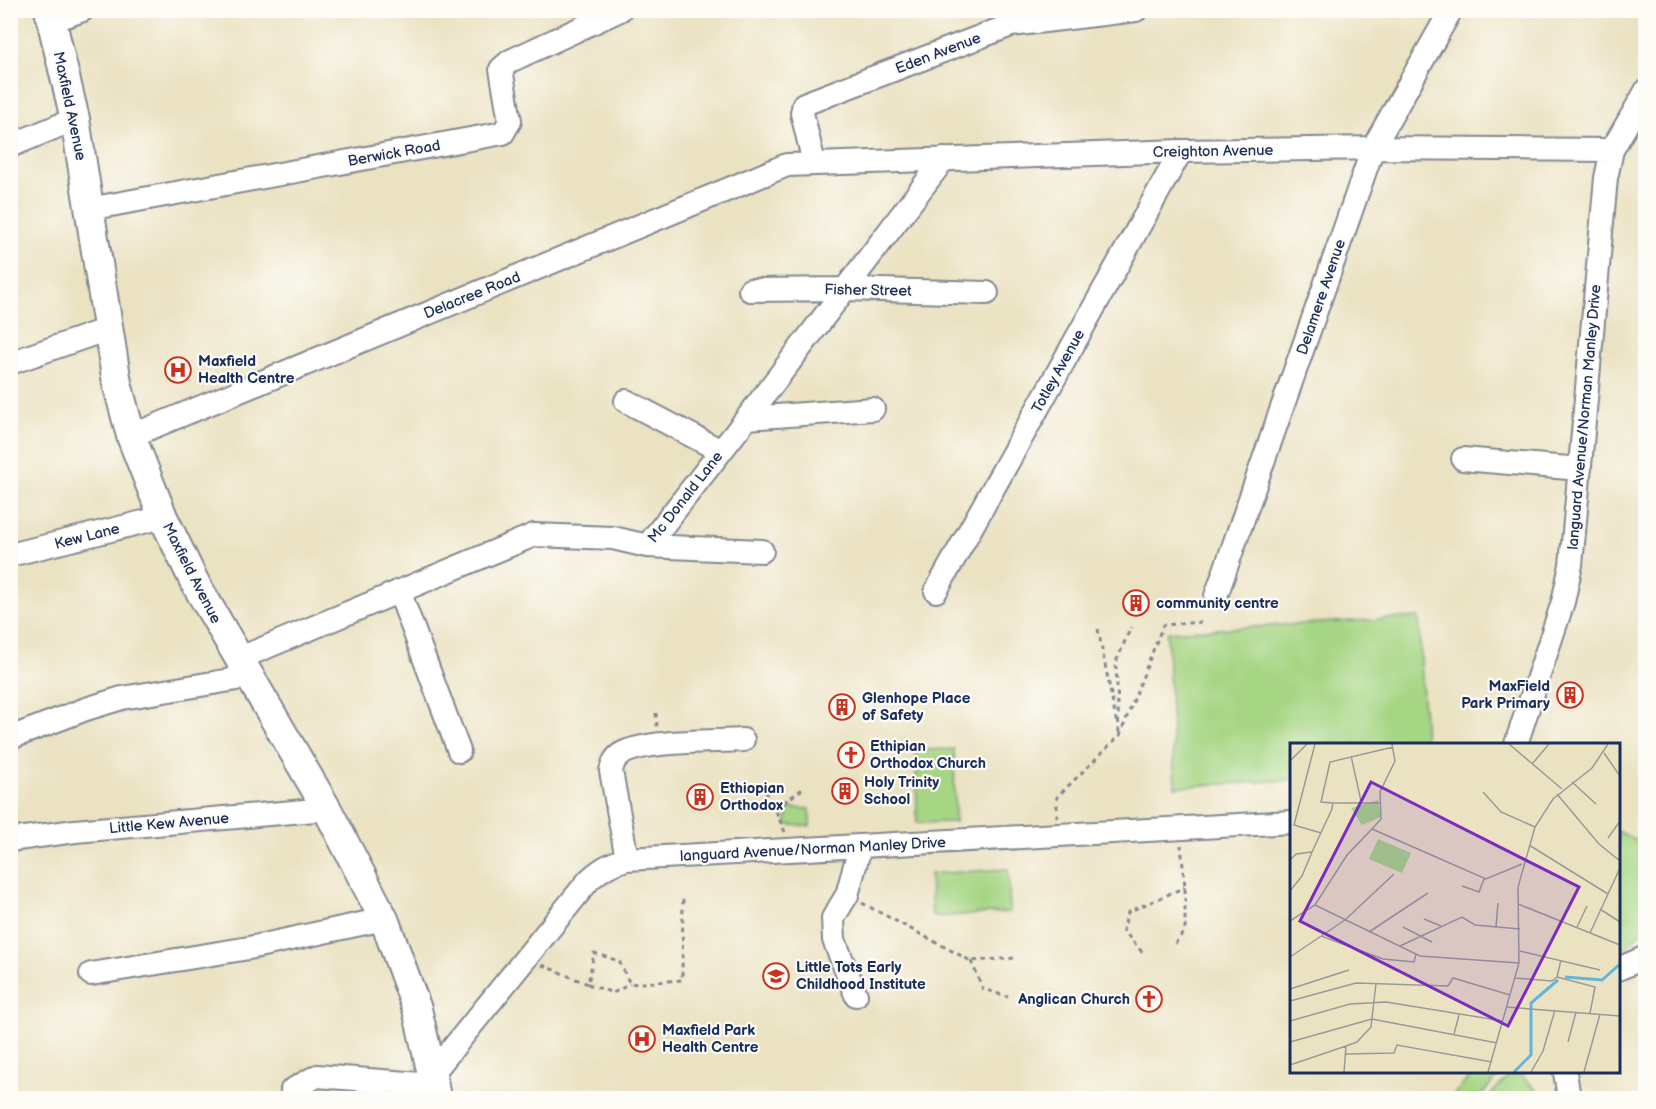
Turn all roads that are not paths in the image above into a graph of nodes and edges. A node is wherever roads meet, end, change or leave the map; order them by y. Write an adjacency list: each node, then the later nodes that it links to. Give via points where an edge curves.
1 (82, 10): 5 (street)
2 (620, 10): 14 (street, Berwick Road, via 510,60 501,69 510,122 503,133)
3 (1136, 10): 13 (street, Eden Avenue, via 1011,25 804,105 802,113)
4 (1451, 10): 9 (street, Delamere Avenue)
5 (50, 16): 7 (main road, Maxfield Avenue)
6 (1646, 91): 10 (street, languard Avenue/Norman Manley Drive)
7 (75, 118): 8 (street); 14 (main road, Maxfield Avenue)
8 (10, 146)
9 (1373, 148): 10 (street, Creighton Avenue); 11 (street, Creighton Avenue); 33 (street, Delamere Avenue)
10 (1612, 150): 26 (street, languard Avenue/Norman Manley Drive, via 1606,178)
11 (1181, 151): 12 (street, Creighton Avenue); 32 (street, Totley Avenue)
12 (944, 159): 13 (street, Creighton Avenue); 15 (street, Mc Donald Lane)
13 (814, 163): 23 (street, Delacree Road, via 787,165)
14 (89, 209): 18 (main road, Maxfield Avenue)
15 (845, 289): 16 (street, Fisher Street); 17 (street, Fisher Street); 22 (street, Mc Donald Lane)
16 (750, 290)
17 (987, 293)
18 (108, 329): 19 (street); 23 (main road, Maxfield Avenue)
19 (10, 363)
20 (626, 401): 24 (street)
21 (873, 409): 22 (street)
22 (747, 418): 24 (street, Mc Donald Lane)
23 (131, 436): 27 (main road, Maxfield Avenue)
24 (721, 451): 28 (street, Mc Donald Lane)
25 (1463, 459): 26 (street)
26 (1580, 470): 37 (street, languard Avenue/Norman Manley Drive, via 1571,565 1563,602)
27 (163, 517): 30 (street, Kew Lane); 34 (main road, Maxfield Avenue)
28 (647, 546): 29 (street); 31 (street, Mc Donald Lane, via 613,538 534,535)
29 (762, 551)
30 (10, 555)
31 (399, 591): 34 (street, Mc Donald Lane); 38 (street)
32 (936, 591)
33 (1216, 596)
34 (243, 668): 35 (street, Mc Donald Lane, via 122,698); 39 (main road, Maxfield Avenue)
35 (10, 738)
36 (743, 740): 43 (street, via 658,744 624,752 613,760 611,771)
37 (1516, 743)
38 (459, 751)
39 (327, 810): 41 (street, Little Kew Avenue); 44 (main road, Maxfield Avenue)
40 (1290, 822): 42 (street, languard Avenue/Norman Manley Drive)
41 (10, 840)
42 (860, 847): 43 (street, languard Avenue/Norman Manley Drive); 48 (street, via 847,895 833,918 834,940)
43 (627, 859): 50 (street, languard Avenue/Norman Manley Drive, via 594,875 524,958)
44 (384, 919): 47 (street, via 249,948); 50 (main road, Maxfield Avenue, via 417,1009)
45 (1646, 957): 46 (street)
46 (1620, 968)
47 (91, 974)
48 (856, 994)
49 (1564, 1073): 52 (street)
50 (434, 1086): 51 (street, via 318,1076)
51 (292, 1090)
52 (1569, 1098)

